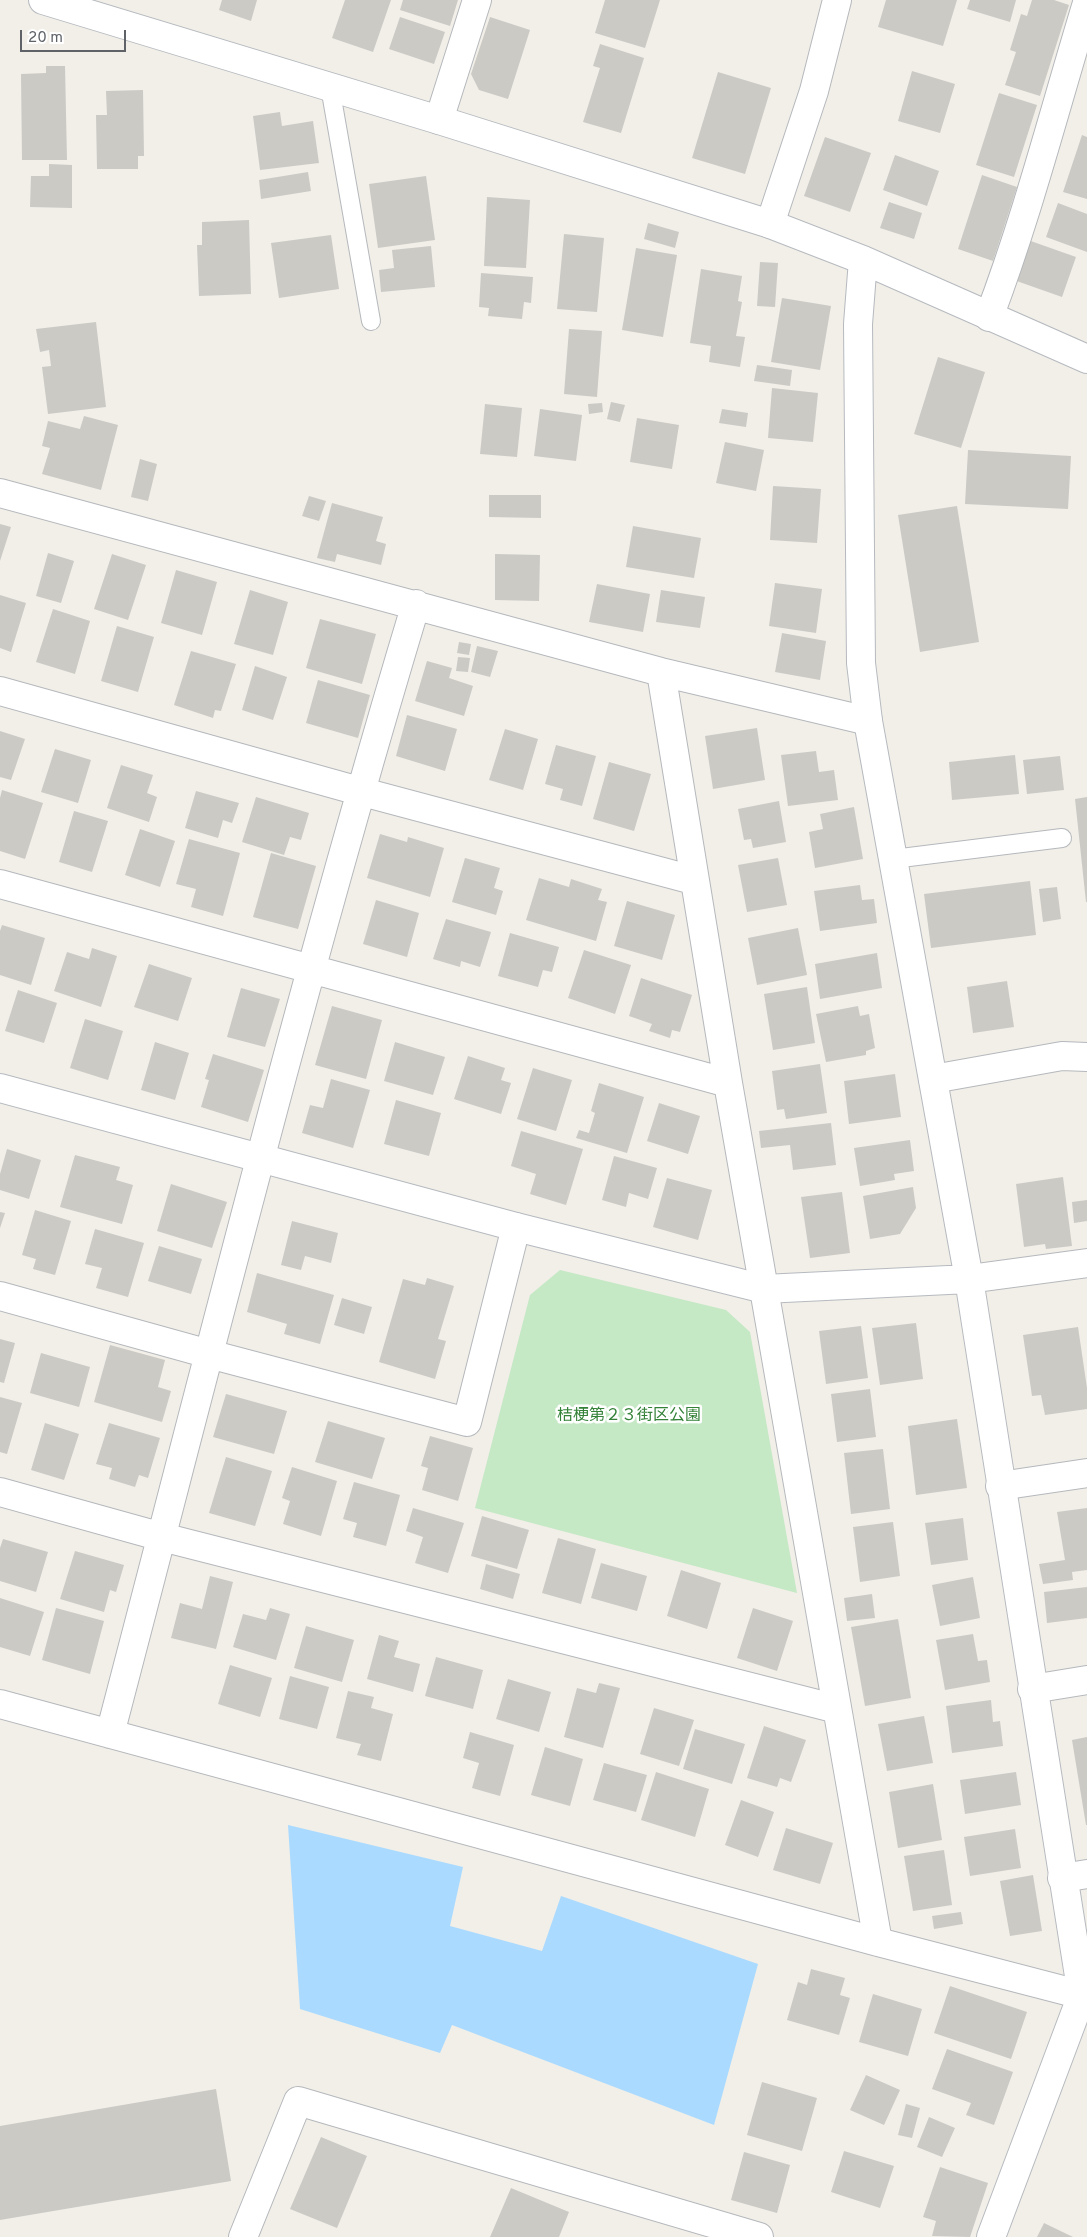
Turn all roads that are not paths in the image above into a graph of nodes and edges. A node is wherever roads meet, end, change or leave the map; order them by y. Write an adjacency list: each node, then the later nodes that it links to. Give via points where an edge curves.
1 (43, 0): 5 (street)
2 (477, 0): 6 (street)
3 (837, 0): 7 (street, via 814,91)
4 (1087, 3): 9 (street, via 1034,187)
5 (330, 87): 6 (street); 10 (lane)
6 (439, 120): 7 (street)
7 (770, 224): 8 (street)
8 (863, 260): 9 (street); 16 (street, via 858,324 860,643)
9 (989, 317): 11 (street)
10 (371, 321)
11 (1087, 358)
12 (0, 493): 13 (street)
13 (416, 604): 14 (street); 17 (street)
14 (662, 672): 16 (street); 20 (street)
15 (0, 691): 17 (street)
16 (868, 721): 19 (street)
17 (360, 791): 20 (street); 22 (street)
18 (1062, 838): 19 (lane)
19 (893, 859): 24 (street)
20 (693, 880): 25 (street)
21 (0, 884): 22 (street)
22 (311, 970): 25 (street); 27 (street)
23 (1087, 1057): 24 (street, via 1062,1056)
24 (933, 1079): 30 (street)
25 (728, 1083): 31 (street)
26 (0, 1088): 27 (street)
27 (261, 1156): 28 (street); 33 (street)
28 (516, 1227): 31 (street); 33 (street, via 467,1422)
29 (1087, 1263): 30 (street)
30 (969, 1279): 31 (street); 35 (street)
31 (764, 1289): 41 (street)
32 (0, 1296): 33 (street)
33 (209, 1354): 37 (street)
34 (1087, 1473): 35 (street)
35 (1000, 1486): 39 (street)
36 (0, 1492): 37 (street)
37 (162, 1537): 41 (street); 42 (street)
38 (1087, 1680): 39 (street)
39 (1032, 1689): 43 (street)
40 (0, 1704): 42 (street)
41 (837, 1708): 44 (street)
42 (110, 1734): 44 (street)
43 (1075, 1876): 45 (street)
44 (878, 1942): 45 (street)
45 (1084, 1997): 48 (street)
46 (243, 2237): 47 (street, via 298,2101)
47 (759, 2237)
48 (991, 2237)

